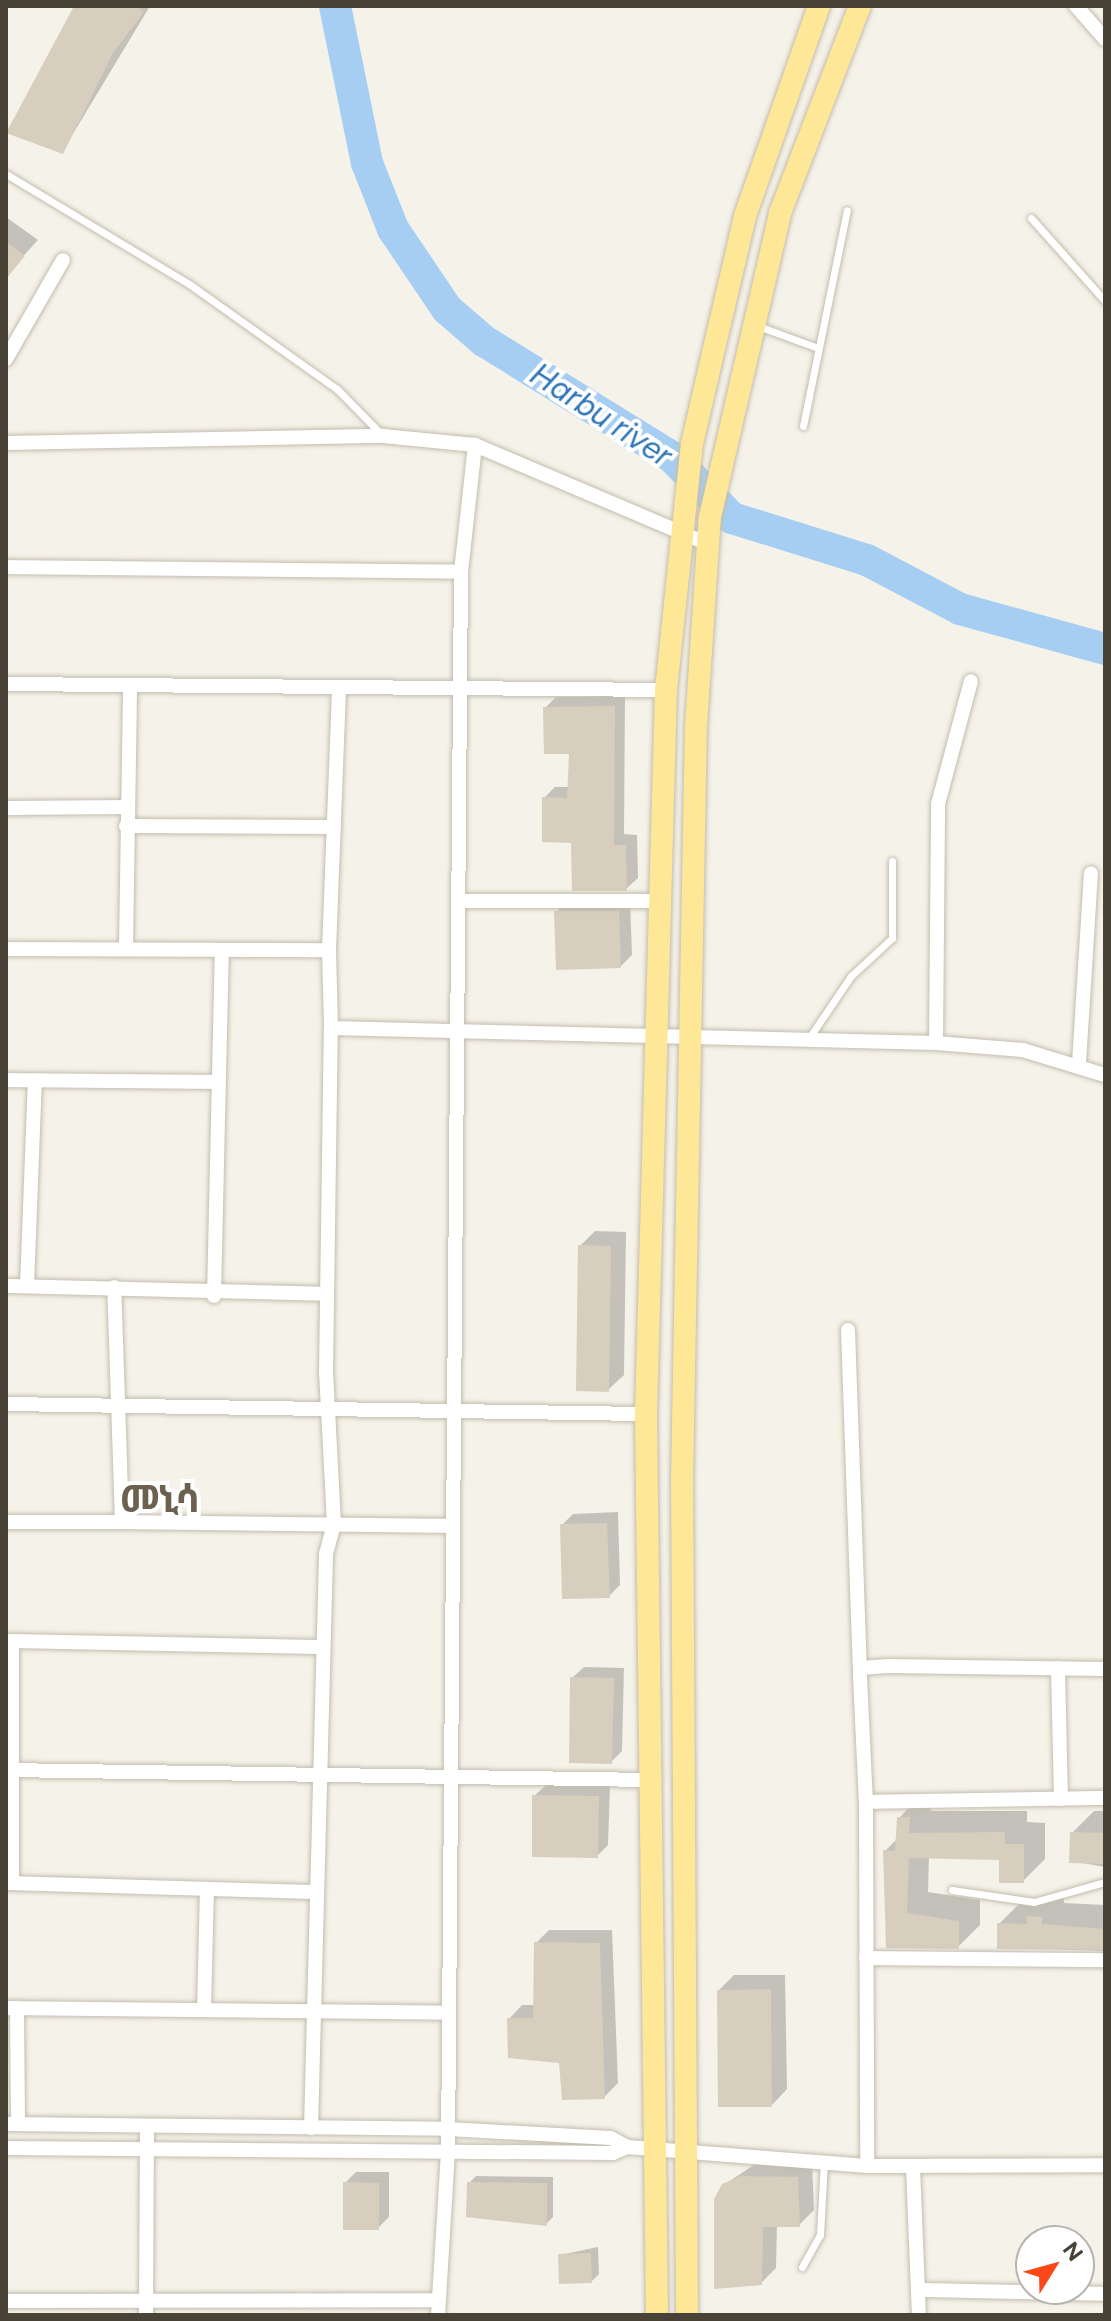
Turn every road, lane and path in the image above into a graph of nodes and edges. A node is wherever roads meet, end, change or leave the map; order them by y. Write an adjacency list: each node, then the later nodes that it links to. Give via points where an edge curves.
1 (819, 6): 17 (main road, via 745,216 692,444)
2 (860, 6): 10 (main road, via 780,213)
3 (1076, 6): 4 (street)
4 (1105, 39)
5 (6, 174): 14 (lane, via 201,293 337,389)
6 (847, 210): 11 (lane)
7 (1031, 218): 9 (lane)
8 (63, 260): 12 (street)
9 (1105, 301)
10 (752, 324): 11 (lane); 18 (main road, via 717,475)
11 (818, 348): 13 (lane)
12 (6, 359)
13 (803, 426)
14 (383, 436): 15 (street); 16 (street)
15 (6, 443)
16 (475, 445): 17 (street); 20 (street)
17 (683, 539): 18 (street); 25 (main road)
18 (708, 544): 42 (main road, via 696,726)
19 (6, 567): 20 (street)
20 (461, 572): 26 (street)
21 (971, 681): 44 (street, via 938,804)
22 (6, 684): 23 (street)
23 (130, 687): 24 (street); 27 (street)
24 (339, 690): 26 (street); 30 (street)
25 (666, 690): 26 (street); 34 (main road)
26 (459, 693): 33 (street)
27 (127, 807): 28 (street); 29 (street)
28 (6, 808)
29 (126, 826): 30 (street); 35 (street)
30 (334, 827): 37 (street)
31 (892, 861): 43 (lane, via 892,938 851,976)
32 (1091, 873): 45 (street)
33 (458, 901): 34 (street); 40 (street)
34 (658, 901): 41 (main road)
35 (126, 947): 36 (street); 38 (street)
36 (6, 949)
37 (329, 950): 38 (street); 39 (street)
38 (222, 952): 49 (street)
39 (331, 1028): 40 (street); 53 (street)
40 (457, 1032): 41 (street); 59 (street)
41 (654, 1039): 42 (street); 60 (main road)
42 (692, 1043): 43 (street); 95 (main road, via 682,1480)
43 (805, 1043): 44 (street)
44 (936, 1043): 45 (street)
45 (1079, 1063): 46 (street)
46 (1105, 1075)
47 (6, 1080): 48 (street)
48 (35, 1080): 49 (street); 51 (street)
49 (218, 1082): 54 (street)
50 (6, 1286): 51 (street)
51 (27, 1286): 52 (street)
52 (114, 1287): 54 (street); 57 (street)
53 (327, 1294): 54 (street); 58 (street)
54 (214, 1296)
55 (848, 1330): 67 (street)
56 (6, 1404): 57 (street)
57 (116, 1406): 58 (street); 62 (street)
58 (331, 1409): 59 (street); 63 (street)
59 (449, 1411): 60 (street); 64 (street)
60 (646, 1414): 73 (main road)
61 (6, 1522): 62 (street)
62 (122, 1522): 63 (street)
63 (334, 1524): 64 (street); 66 (street)
64 (450, 1526): 72 (street)
65 (9, 1641): 66 (street); 70 (street)
66 (323, 1647): 71 (street)
67 (860, 1668): 68 (street); 76 (street)
68 (1058, 1668): 69 (street); 75 (street)
69 (1105, 1669)
70 (9, 1771): 71 (street); 78 (street)
71 (319, 1773): 72 (street); 81 (street)
72 (452, 1776): 73 (street); 87 (street)
73 (653, 1780): 94 (main road)
74 (1105, 1798): 75 (street)
75 (1061, 1799): 76 (street)
76 (866, 1802): 82 (street)
77 (1105, 1882): 80 (lane, via 1034,1902)
78 (9, 1883): 79 (street)
79 (207, 1889): 81 (street); 85 (street)
80 (952, 1890)
81 (314, 1892): 86 (street)
82 (866, 1958): 83 (street); 100 (street)
83 (1105, 1960)
84 (11, 2008): 85 (street); 88 (street)
85 (204, 2010): 86 (street)
86 (314, 2011): 87 (street); 90 (street)
87 (448, 2013): 91 (street)
88 (12, 2124): 89 (street)
89 (147, 2128): 90 (street); 96 (street)
90 (311, 2128): 91 (street)
91 (448, 2129): 92 (street, via 611,2138); 97 (street)
92 (627, 2147): 94 (street); 97 (street)
93 (6, 2148): 96 (street)
94 (650, 2148): 95 (street); 110 (main road)
95 (686, 2150): 98 (street); 111 (main road)
96 (146, 2152): 97 (street); 105 (street)
97 (448, 2153): 108 (street)
98 (824, 2162): 100 (street); 102 (lane, via 820,2235)
99 (1105, 2165): 101 (street)
100 (867, 2166): 101 (street)
101 (913, 2167): 103 (street)
102 (802, 2267)
103 (920, 2290): 104 (street); 112 (street)
104 (1105, 2294)
105 (145, 2296): 107 (street); 108 (street); 109 (street)
106 (6, 2301): 107 (street)
107 (36, 2308)
108 (438, 2308)
109 (146, 2315)
110 (657, 2315)
111 (687, 2315)
112 (919, 2315)

